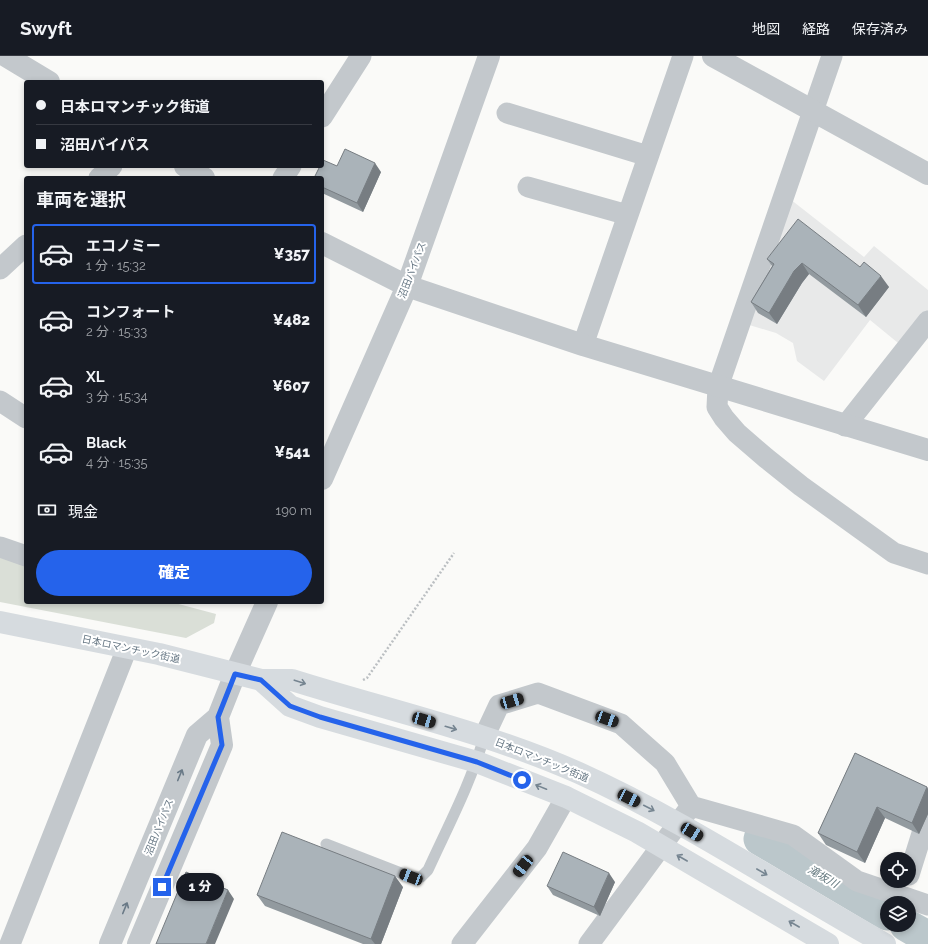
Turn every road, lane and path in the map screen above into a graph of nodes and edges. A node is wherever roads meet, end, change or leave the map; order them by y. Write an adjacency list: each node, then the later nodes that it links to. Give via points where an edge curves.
1 (360, 56): 10 (street)
2 (489, 56): 22 (street, 沼田バイパス)
3 (683, 56): 11 (street)
4 (713, 56): 8 (street)
5 (832, 56): 8 (street)
6 (18, 59): 7 (street)
7 (46, 80)
8 (813, 111): 14 (street); 25 (street)
9 (507, 113): 11 (street)
10 (324, 114)
11 (648, 156): 18 (street)
12 (110, 168): 15 (street)
13 (188, 168): 16 (street)
14 (928, 174)
15 (101, 176)
16 (201, 176)
17 (528, 187): 18 (street)
18 (628, 215): 24 (street)
19 (324, 244): 22 (street)
20 (24, 247): 21 (street)
21 (0, 269)
22 (407, 286): 24 (street); 30 (street, 沼田バイパス)
23 (928, 321): 28 (street)
24 (583, 345): 25 (street)
25 (718, 387): 28 (street); 34 (street, via 717,407 724,418 760,453 894,553)
26 (0, 402): 27 (street)
27 (24, 417)
28 (845, 426): 29 (street)
29 (928, 450)
30 (324, 474)
31 (0, 547): 33 (street)
32 (454, 553): 40 (path, via 368,678)
33 (24, 555)
34 (928, 564)
35 (266, 604): 38 (street, 沼田バイパス)
36 (0, 622): 37 (highway, 日本ロマンチック街道)
37 (127, 648): 38 (highway, 日本ロマンチック街道); 54 (street)
38 (235, 674): 39 (highway, 日本ロマンチック街道); 41 (street, 沼田バイパス)
39 (261, 680): 42 (highway, 日本ロマンチック街道, one-way to 42, via 292,680); 43 (highway, 日本ロマンチック街道, via 290,706)
40 (360, 681)
41 (218, 717): 55 (street, 沼田バイパス, one-way to 41, via 197,736); 56 (street, 沼田バイパス, via 222,745)
42 (484, 738): 43 (lane); 45 (street, via 499,705 538,693 621,724 665,763); 47 (highway, 日本ロマンチック街道, one-way to 47, via 578,773)
43 (477, 762): 44 (highway, 日本ロマンチック街道, one-way to 43); 48 (lane, via 428,870 421,876 411,877)
44 (566, 797): 49 (highway, 日本ロマンチック街道); 57 (street, via 537,848)
45 (691, 806): 47 (street); 51 (street, via 793,835 857,881)
46 (928, 814): 50 (street)
47 (679, 824): 49 (street); 59 (highway, 日本ロマンチック街道, one-way to 59)
48 (326, 844)
49 (662, 846): 53 (highway, 日本ロマンチック街道, one-way to 49); 58 (street)
50 (916, 853)
51 (905, 889): 52 (street)
52 (928, 905)
53 (825, 943)
54 (10, 944)
55 (110, 944)
56 (138, 944)
57 (462, 944)
58 (589, 944)
59 (885, 944)

